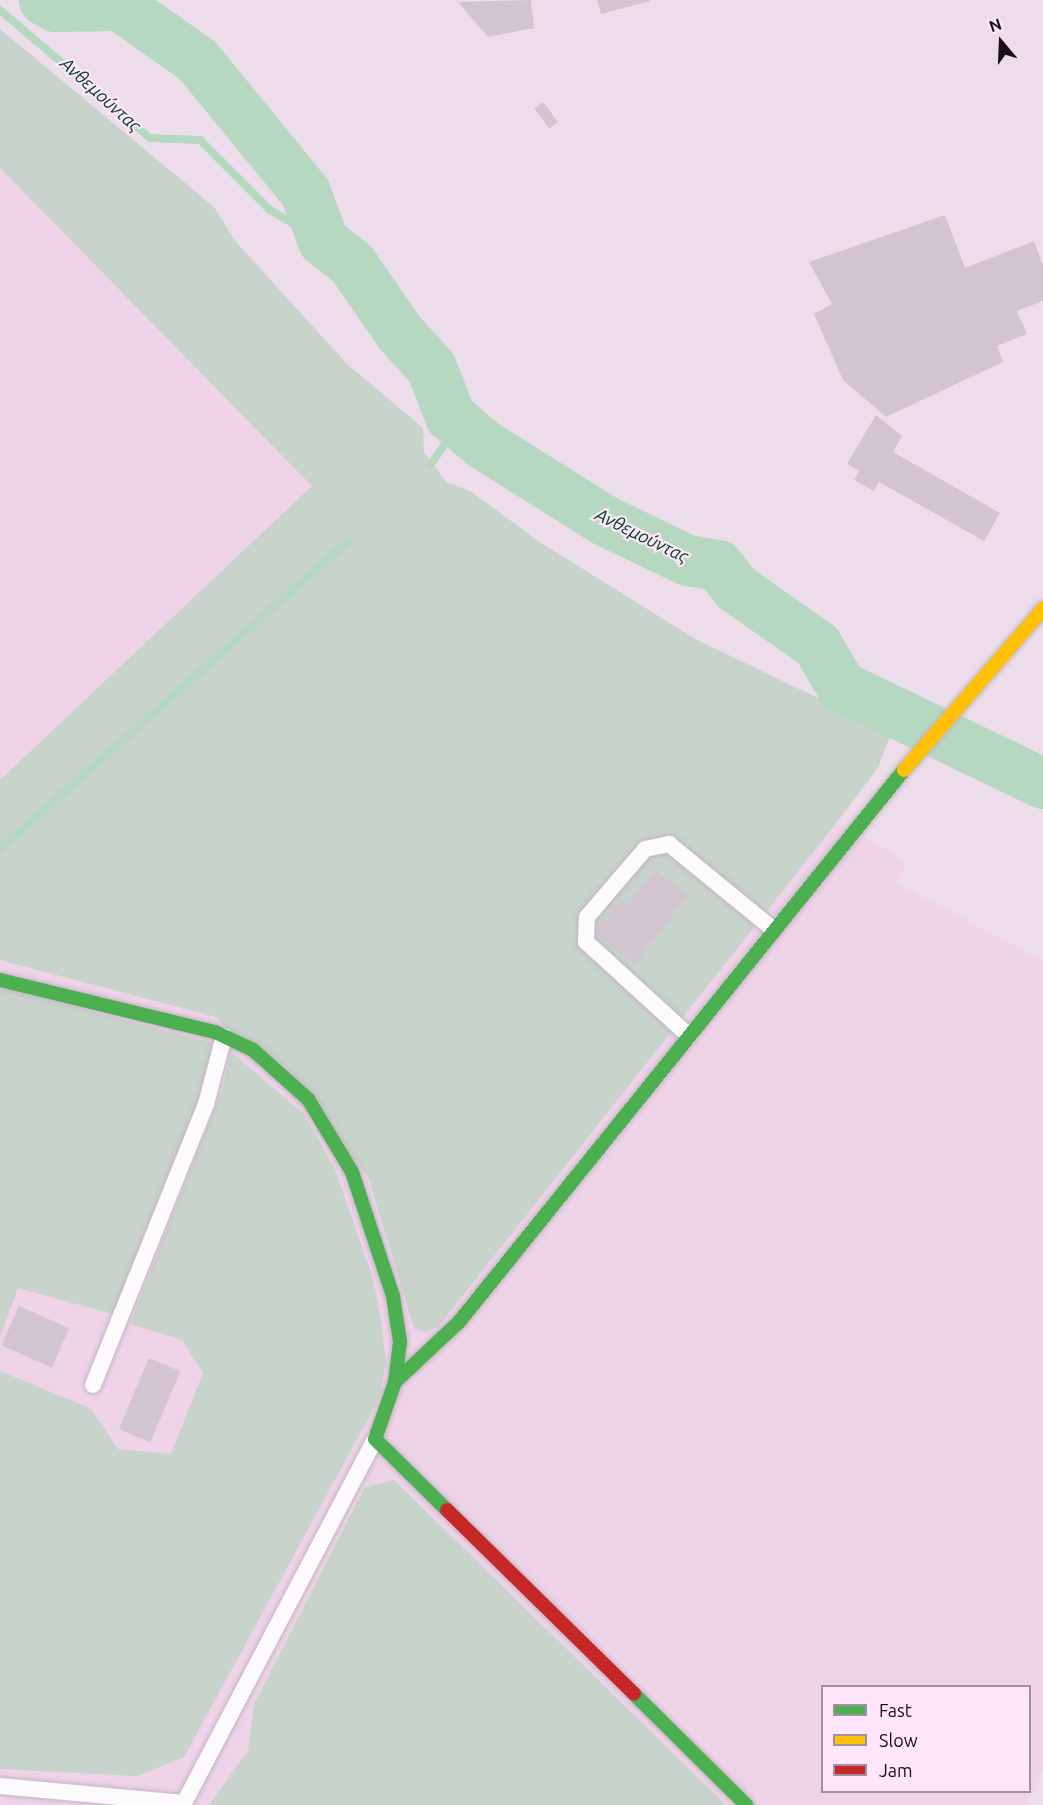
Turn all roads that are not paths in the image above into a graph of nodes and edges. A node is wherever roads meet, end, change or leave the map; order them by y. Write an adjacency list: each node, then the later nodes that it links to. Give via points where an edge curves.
1 (1043, 609): 2 (street)
2 (773, 929): 4 (street); 4 (lane, via 669,844 645,849 587,917 586,942)
3 (0, 980): 5 (street, via 136,1010)
4 (688, 1035): 6 (street, via 438,1347)
5 (224, 1036): 6 (street, via 253,1050 308,1099 352,1172 393,1296 400,1342); 7 (lane, via 206,1104)
6 (395, 1382): 8 (street)
7 (93, 1385)
8 (375, 1439): 10 (lane); 11 (street)
9 (0, 1786): 10 (lane)
10 (184, 1804)
11 (746, 1805)

